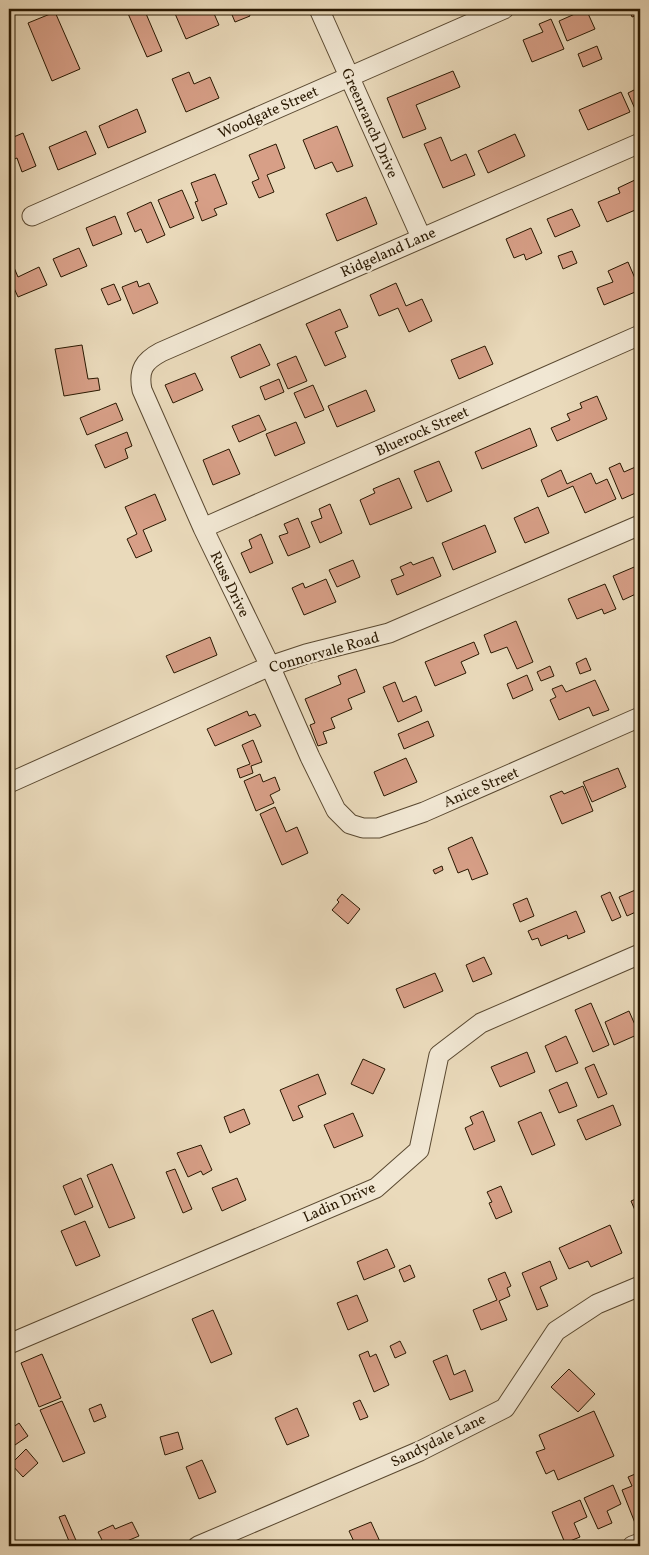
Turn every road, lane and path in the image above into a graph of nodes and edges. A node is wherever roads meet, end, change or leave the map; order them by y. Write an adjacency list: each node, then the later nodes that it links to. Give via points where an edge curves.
1 (319, 9): 3 (street, Greenranch Drive)
2 (504, 9): 3 (street, Woodgate Street)
3 (350, 76): 5 (street, Woodgate Street); 6 (street, Greenranch Drive)
4 (640, 143): 6 (street, Ridgeland Lane)
5 (32, 216)
6 (421, 237): 8 (street, Ridgeland Lane, via 161,352 150,358)
7 (640, 334): 10 (street, Bluerock Street)
8 (142, 369): 10 (street, Russ Drive, via 142,390)
9 (640, 525): 11 (street, Connorvale Road, via 388,633)
10 (203, 528): 11 (street, Russ Drive)
11 (270, 666): 13 (street, Connorvale Road); 14 (street, Russ Drive)
12 (640, 717): 14 (street, Anice Street, via 424,812 378,828 350,824 336,810)
13 (9, 783)
14 (329, 796)
15 (640, 954): 17 (street, Ladin Drive, via 481,1023 439,1055 419,1150 376,1188)
16 (640, 1286): 19 (street, Sandydale Lane, via 597,1304 556,1331 505,1408 420,1451)
17 (9, 1344)
18 (640, 1543): 20 (street)
19 (198, 1546)
20 (632, 1546)

